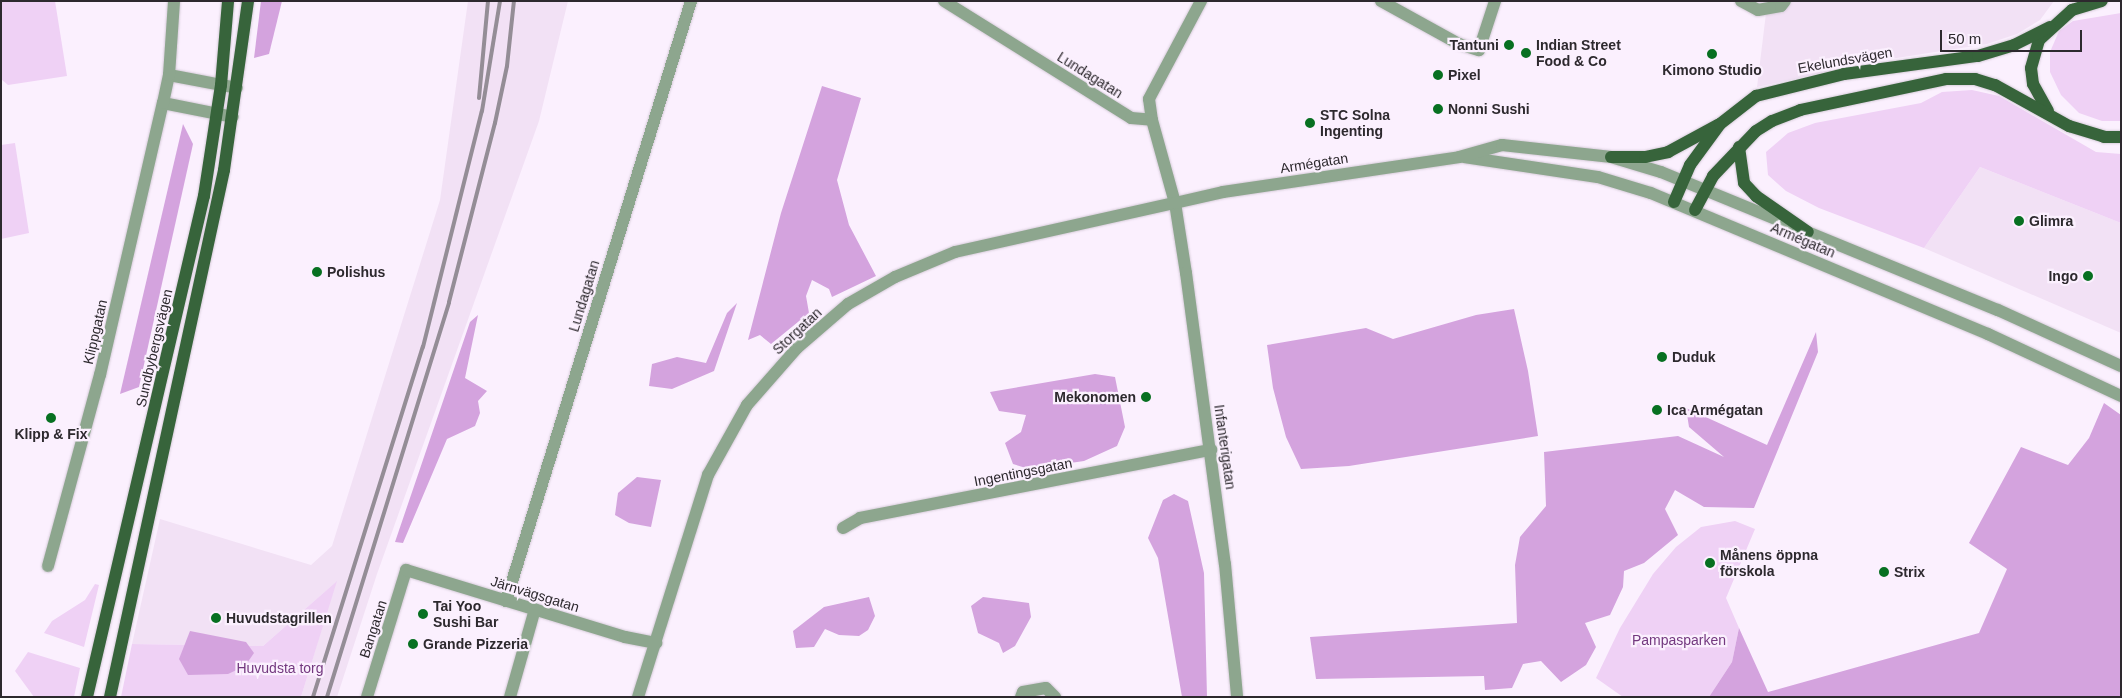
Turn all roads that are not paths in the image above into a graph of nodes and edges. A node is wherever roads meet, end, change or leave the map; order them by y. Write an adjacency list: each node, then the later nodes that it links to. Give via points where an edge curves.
1 (174, 1): 14 (street, Klippgatan)
2 (228, 1): 15 (main road, Sundbybergsvägen)
3 (248, 1): 16 (main road)
4 (691, 1): 39 (street, Lundagatan)
5 (944, 1): 21 (street, Lundagatan, via 1131,118)
6 (1201, 1): 21 (street, via 1149,99)
7 (1381, 1): 8 (street, via 1459,44 1479,50)
8 (1495, 1)
9 (1741, 1): 10 (street, via 1758,10 1781,6)
10 (1785, 1)
11 (2102, 1): 12 (main road, Ekelundsvägen)
12 (2072, 6): 13 (main road, Ekelundsvägen)
13 (2050, 27): 19 (main road, Ekelundsvägen, via 2039,40 2030,68 2033,84); 22 (main road, Ekelundsvägen, via 2014,45 1978,56 1844,74 1775,89 1756,96)
14 (169, 75): 15 (street); 17 (street, Klippgatan)
15 (221, 85): 16 (street); 18 (main road, Sundbybergsvägen)
16 (237, 88): 20 (main road)
17 (163, 103): 18 (street); 37 (street, Klippgatan, via 100,375)
18 (217, 114): 20 (street); 42 (main road, Sundbybergsvägen, via 204,196)
19 (2050, 115): 23 (main road, via 2091,134); 24 (main road, via 1995,86 1975,79 1946,78 1800,110 1756,130)
20 (233, 116): 43 (main road)
21 (1152, 120): 30 (street)
22 (1720, 124): 26 (main road, via 1668,152 1645,157); 27 (main road, Ekelundsvägen)
23 (2121, 137)
24 (1739, 147): 28 (main road); 32 (main road, via 1744,183 1756,196)
25 (1459, 157): 26 (street, Armégatan, via 1502,145); 29 (street, Armégatan, via 1598,177); 30 (street, Armégatan, via 1223,192)
26 (1611, 157): 27 (street, Armégatan)
27 (1683, 181): 28 (street, Armégatan); 29 (main road, Ekelundsvägen)
28 (1704, 190): 31 (main road); 32 (street, Armégatan)
29 (1674, 202): 31 (street, Armégatan)
30 (1175, 203): 35 (street, Infanterigatan); 41 (street, Storgatan, via 955,252 895,277 848,304 797,348 747,405 708,475)
31 (1695, 210): 34 (street, Armégatan, via 1988,334)
32 (1808, 232): 33 (street, Armégatan, via 1998,310)
33 (2121, 366)
34 (2121, 396)
35 (1211, 450): 36 (street, Ingentingsgatan, via 860,518); 49 (street, Infanterigatan)
36 (842, 528)
37 (48, 566)
38 (406, 570): 39 (street, Järnvägsgatan); 44 (street, Bangatan)
39 (506, 601): 40 (street, Järnvägsgatan)
40 (535, 609): 41 (street, Järnvägsgatan); 45 (street)
41 (656, 643): 46 (street, Storgatan)
42 (87, 697)
43 (110, 697)
44 (367, 697)
45 (510, 697)
46 (638, 697)
47 (1021, 697): 48 (street, via 1023,692 1046,688)
48 (1054, 697)
49 (1237, 697)

